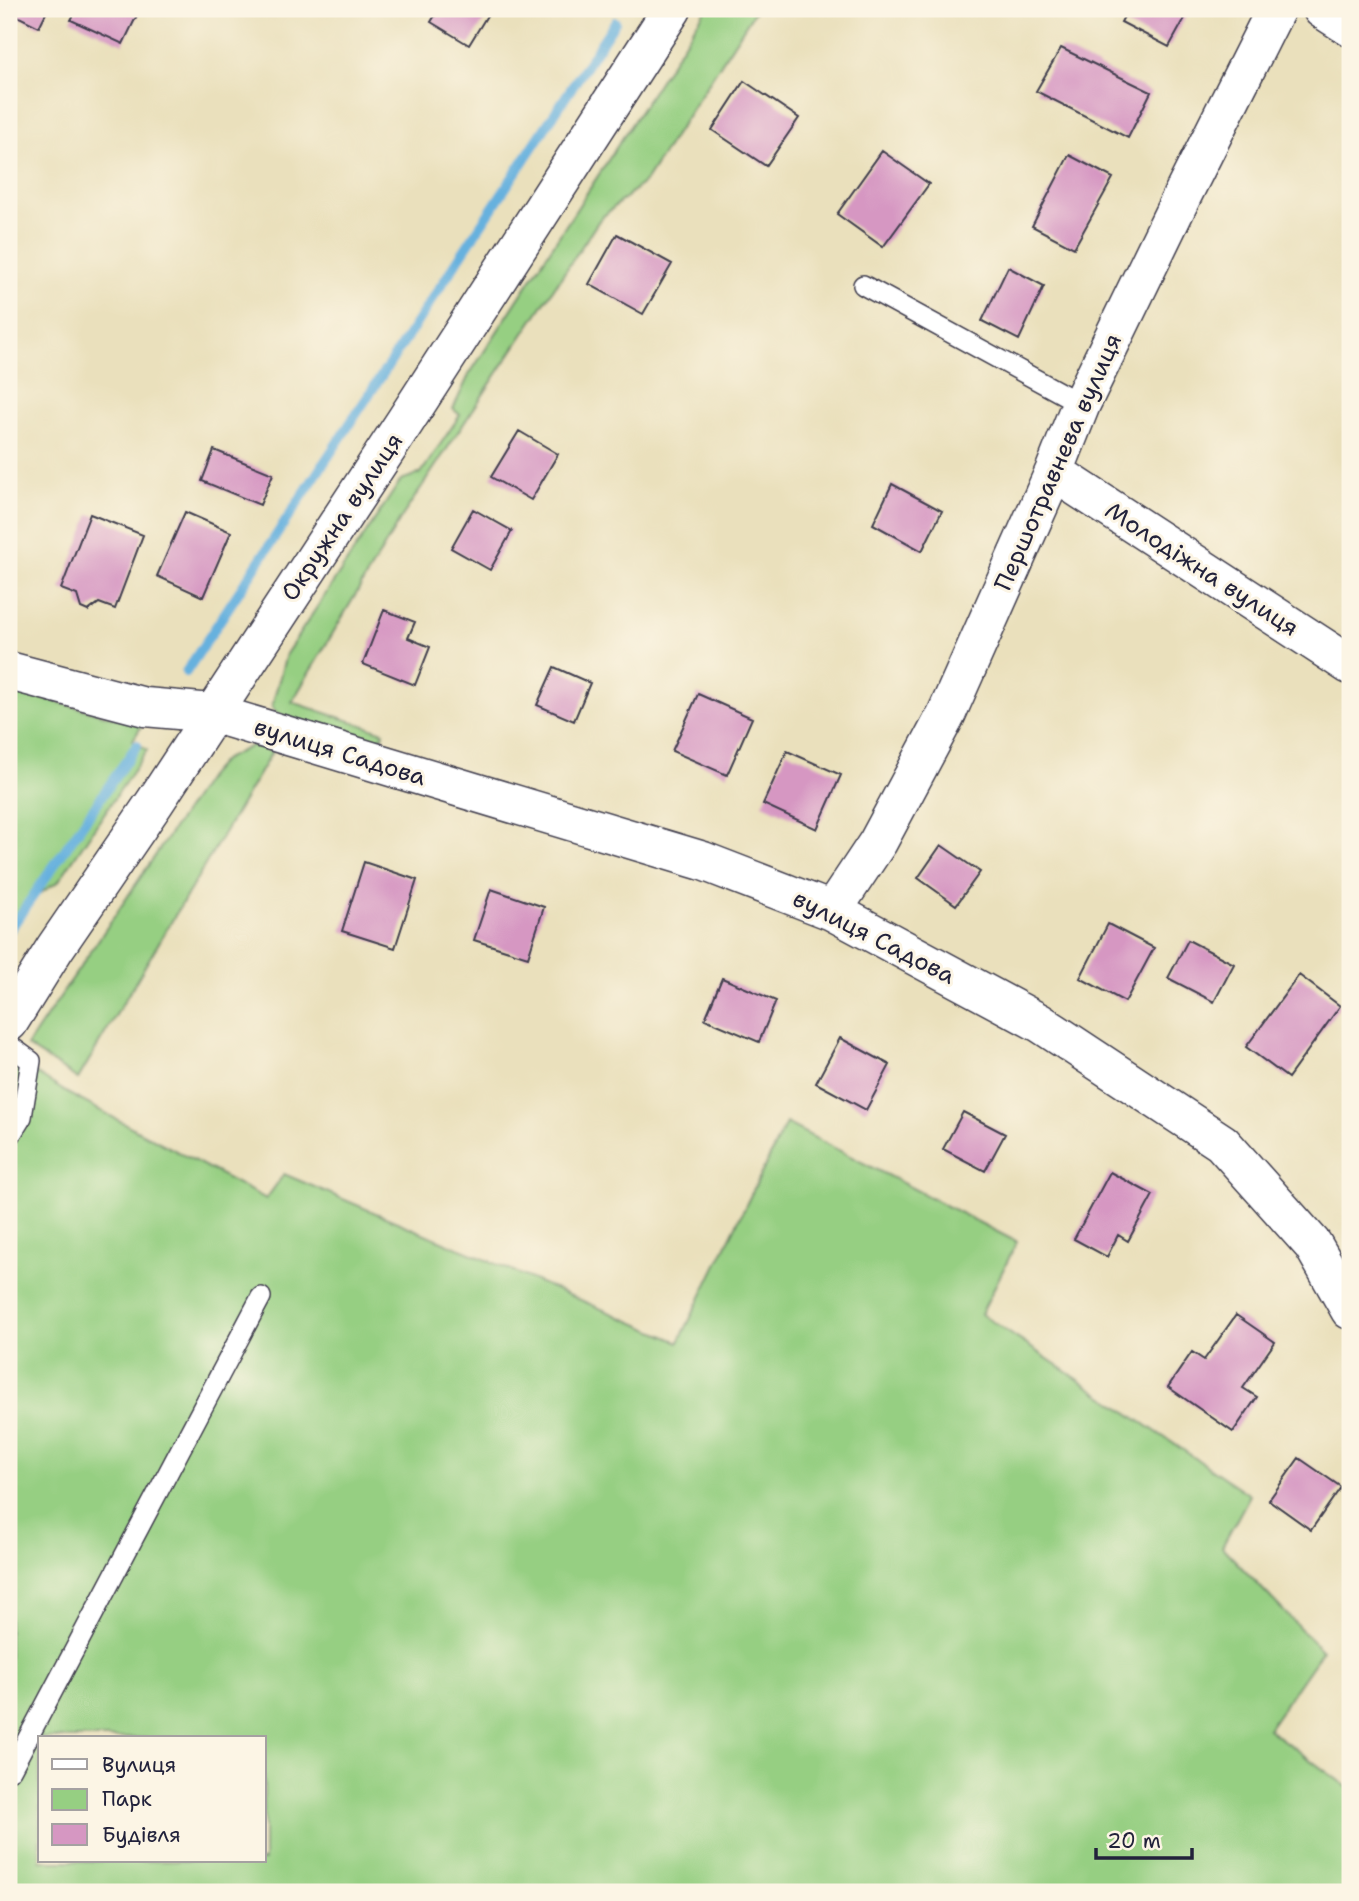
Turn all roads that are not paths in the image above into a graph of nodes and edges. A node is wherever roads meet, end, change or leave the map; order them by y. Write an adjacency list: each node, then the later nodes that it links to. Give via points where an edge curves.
1 (672, 9): 10 (main road, Окружна вулиця)
2 (1276, 9): 6 (main road, Першотравнева вулиця)
3 (1322, 9): 4 (main road)
4 (1350, 27)
5 (863, 285): 6 (lane)
6 (1081, 404): 7 (main road, Першотравнева вулиця)
7 (1054, 472): 8 (main road, Молодіжна вулиця); 11 (main road, Першотравнева вулиця, via 946,715 877,842)
8 (1350, 665)
9 (9, 671): 10 (main road, вулиця Садова, via 145,707)
10 (212, 713): 11 (main road, вулиця Садова, via 703,861); 12 (main road, Окружна вулиця)
11 (832, 911): 16 (main road, вулиця Садова, via 1040,1023 1222,1143 1313,1245)
12 (9, 1022)
13 (9, 1045): 14 (lane, via 31,1061 22,1117)
14 (9, 1138)
15 (261, 1297): 17 (lane)
16 (1350, 1310)
17 (10, 1773)

